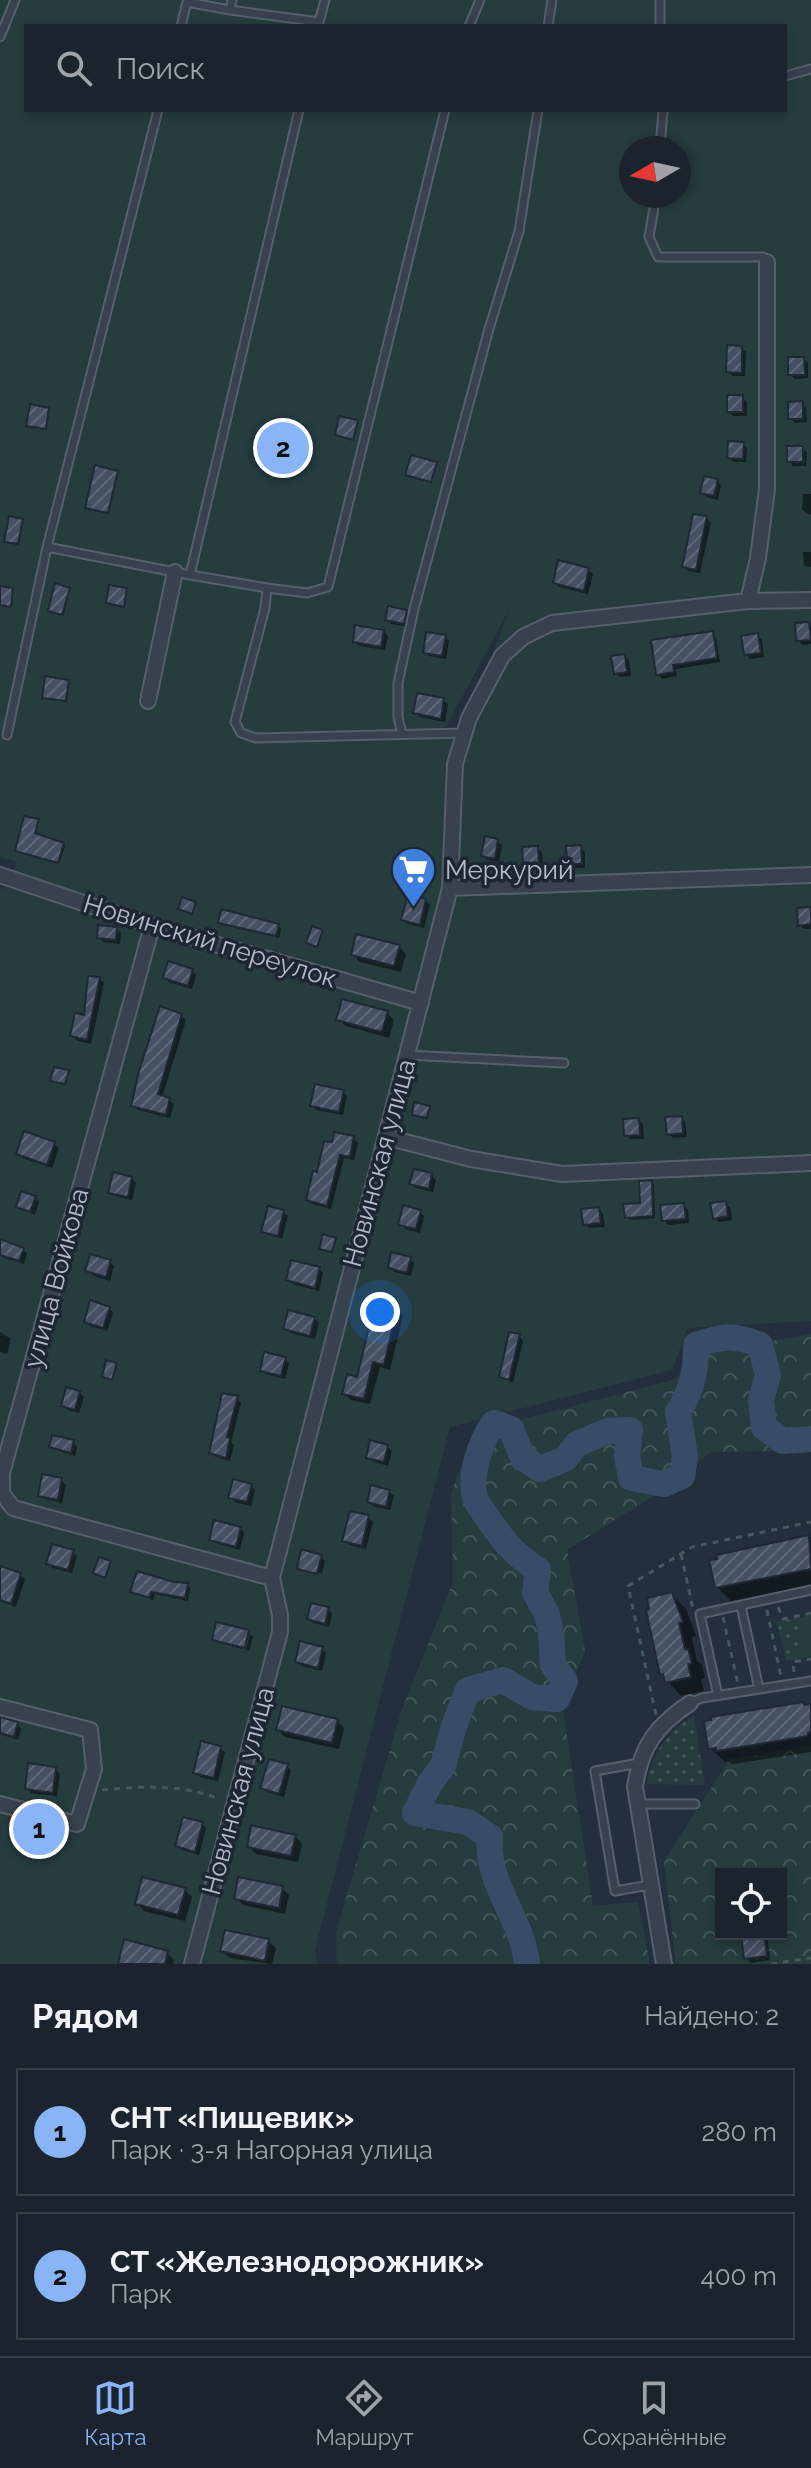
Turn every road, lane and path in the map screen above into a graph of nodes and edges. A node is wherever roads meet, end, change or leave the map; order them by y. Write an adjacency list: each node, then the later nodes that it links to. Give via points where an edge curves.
1 (15, 0): 13 (lane)
2 (232, 0): 7 (lane)
3 (325, 0): 9 (lane)
4 (480, 0): 10 (lane)
5 (552, 0): 11 (lane)
6 (660, 0): 12 (lane)
7 (230, 10): 8 (lane, via 187,2); 9 (lane)
8 (182, 24)
9 (319, 24)
10 (470, 24)
11 (548, 24)
12 (660, 24)
13 (0, 37)
14 (811, 69): 15 (lane)
15 (787, 75)
16 (157, 112): 24 (lane)
17 (298, 112): 25 (lane)
18 (445, 112): 26 (lane, via 328,587 307,593)
19 (538, 112): 31 (lane, via 519,231 414,609 398,683)
20 (663, 112): 21 (lane)
21 (661, 136)
22 (654, 208): 23 (lane, via 649,237 658,257 763,257)
23 (767, 262): 28 (street, via 767,489)
24 (47, 547): 25 (lane); 32 (lane)
25 (183, 574): 26 (lane); 29 (street)
26 (267, 588): 31 (lane, via 235,722 241,733 256,738)
27 (811, 600): 28 (street)
28 (748, 601): 30 (street, Новинская улица, via 552,623 523,637 502,656)
29 (148, 701)
30 (464, 733): 31 (lane); 35 (street, Новинская улица, via 455,764)
31 (402, 734)
32 (7, 735)
33 (0, 875): 36 (street, Новинский переулок)
34 (811, 875): 35 (street)
35 (450, 888): 37 (street, Новинская улица)
36 (152, 926): 37 (street, Новинский переулок); 43 (street, улица Войкова, via 2,1473 2,1493 13,1508)
37 (421, 1003): 38 (street, Новинская улица)
38 (407, 1055): 39 (lane); 40 (street, Новинская улица)
39 (564, 1063)
40 (386, 1137): 41 (street, via 471,1159 562,1174); 43 (street, Новинская улица)
41 (811, 1163)
42 (811, 1522): 56 (path, via 692,1547 628,1586)
43 (272, 1578): 60 (street, Новинская улица, via 280,1632)
44 (811, 1590): 45 (lane)
45 (765, 1605): 46 (lane); 48 (path, via 780,1607 783,1619); 50 (path)
46 (741, 1606): 47 (lane); 51 (lane)
47 (721, 1610): 52 (path); 53 (lane, via 700,1614)
48 (811, 1613)
49 (811, 1681): 50 (lane)
50 (783, 1685): 51 (lane)
51 (759, 1689): 52 (lane)
52 (739, 1692): 53 (lane)
53 (718, 1696): 54 (lane)
54 (690, 1703): 56 (street)
55 (0, 1707): 58 (street, via 90,1730 94,1769)
56 (658, 1728): 57 (street)
57 (640, 1763): 61 (street); 63 (lane, via 595,1771 615,1891)
58 (87, 1791): 59 (street, via 77,1824); 60 (path, via 179,1787)
59 (0, 1804)
60 (235, 1804): 65 (street, Новинская улица)
61 (637, 1804): 62 (lane); 63 (street)
62 (695, 1804)
63 (650, 1885): 66 (street)
64 (811, 1958): 67 (path)
65 (192, 1964)
66 (664, 1964)
67 (771, 1964)

